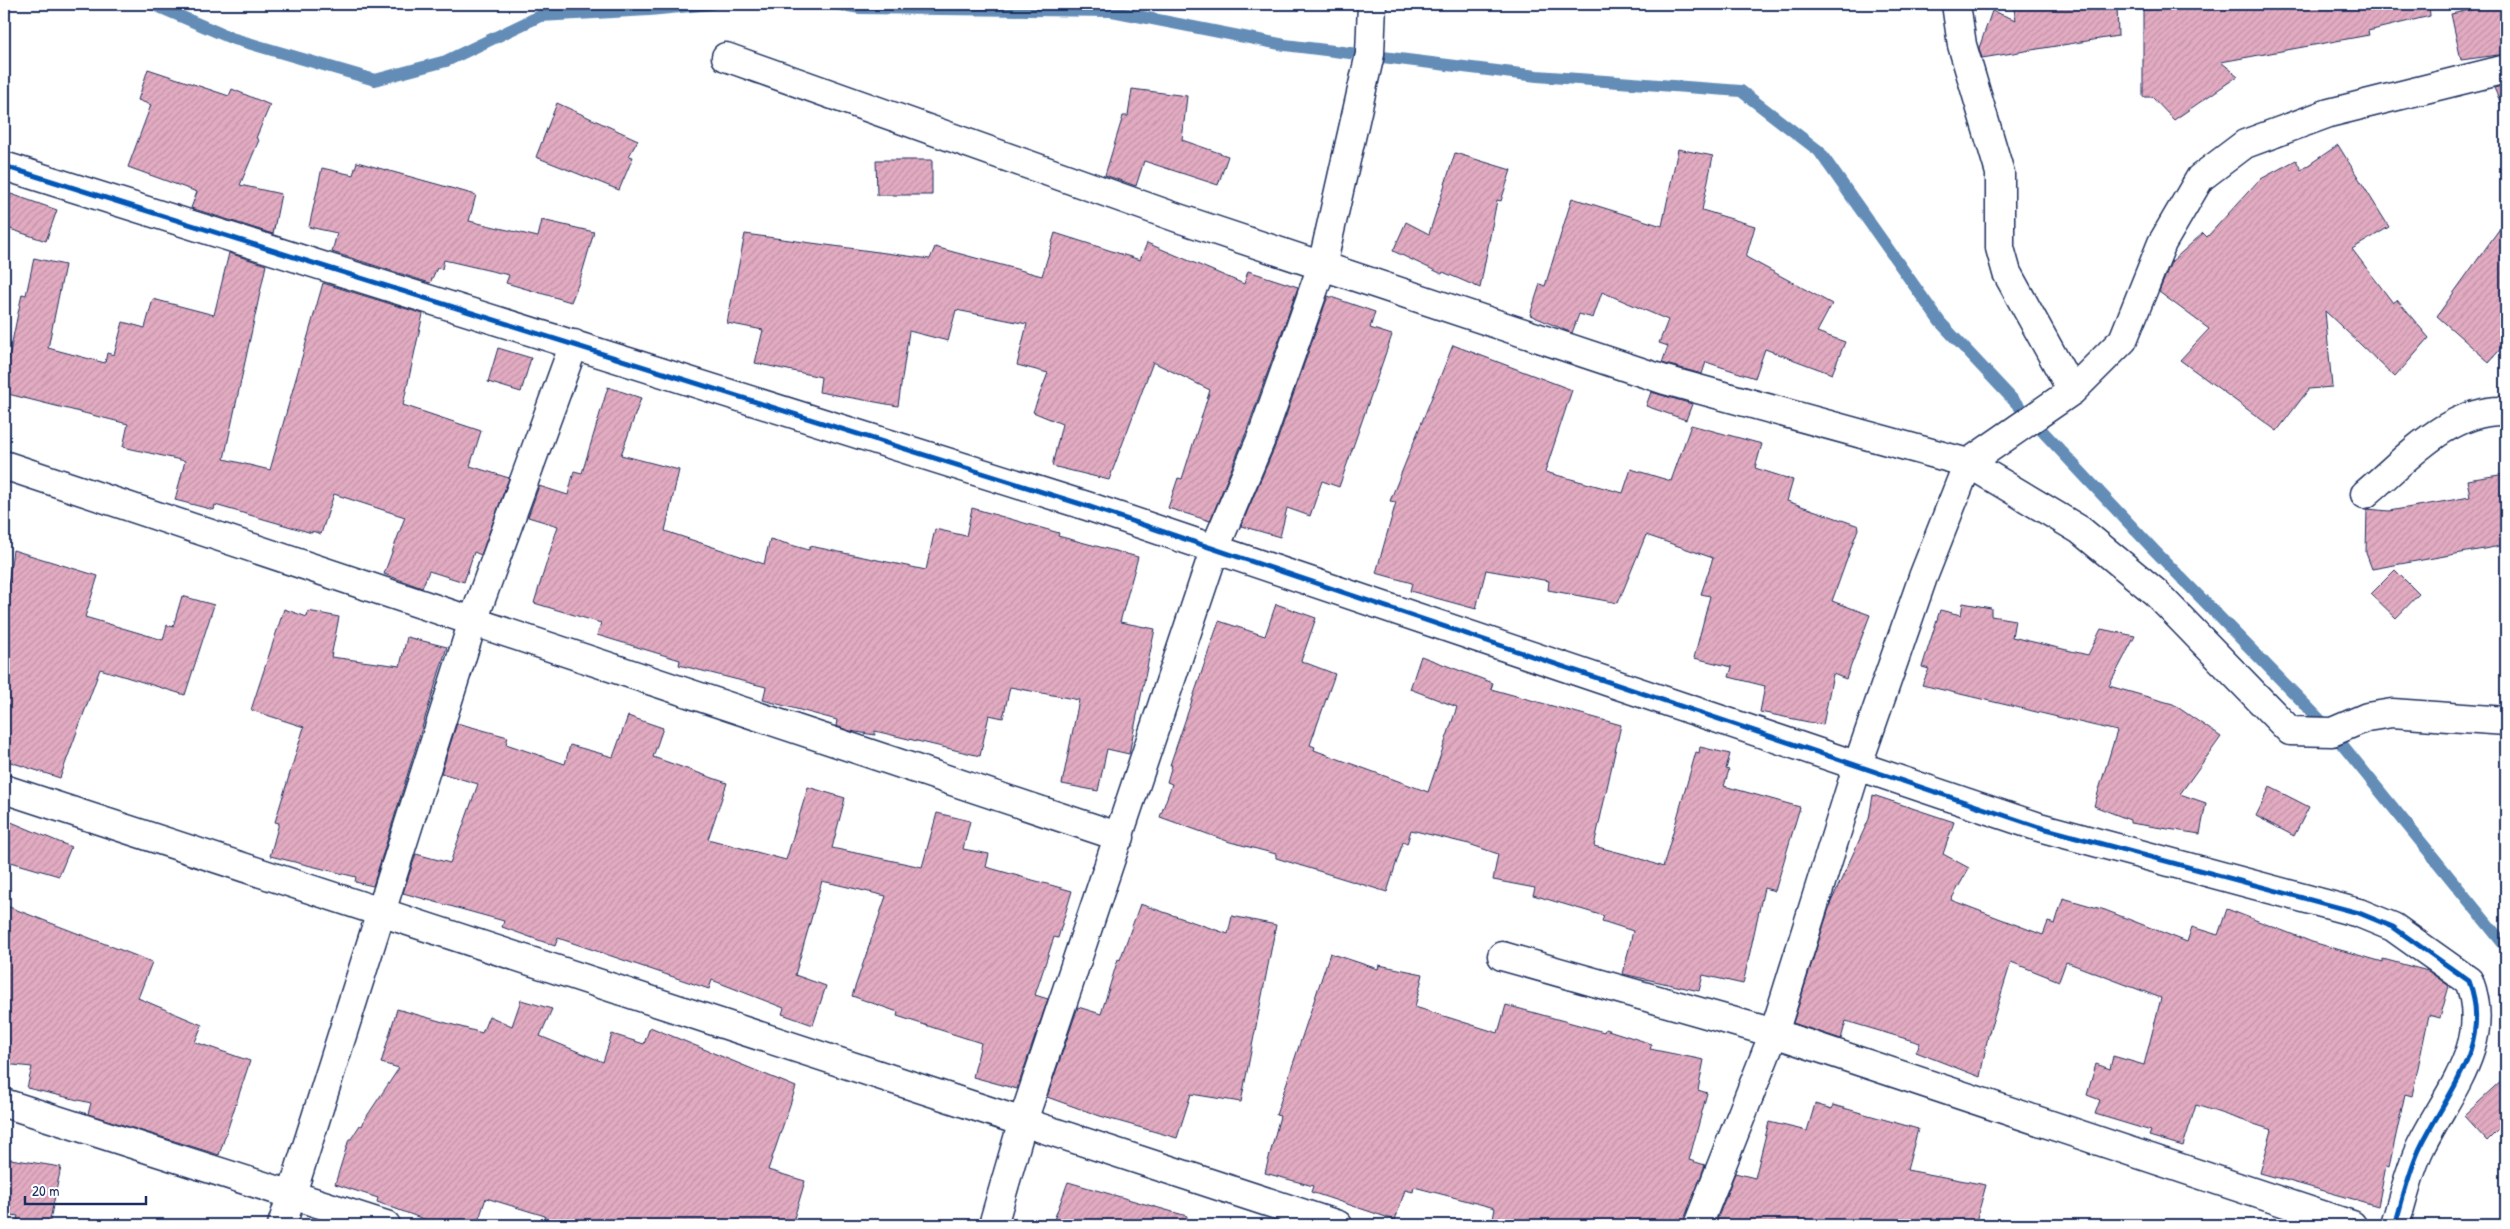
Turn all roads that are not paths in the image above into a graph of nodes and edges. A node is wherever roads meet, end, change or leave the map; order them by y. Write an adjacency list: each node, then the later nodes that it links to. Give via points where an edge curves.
1 (1372, 4): 6 (street, via 1370,54)
2 (1956, 4): 8 (street, via 1962,45 2000,173 2000,248 2007,274)
3 (726, 57): 6 (street)
4 (2506, 69): 8 (street, via 2329,114 2246,144 2200,178 2162,242 2123,340)
5 (4, 166): 7 (street)
6 (1322, 266): 10 (street, via 1665,380); 13 (street, via 1261,439)
7 (574, 344): 13 (street); 14 (street)
8 (2072, 391): 10 (street)
9 (2506, 411): 12 (street, via 2459,419)
10 (1968, 463): 15 (street, via 2080,530 2155,592 2290,731 2332,732 2367,717 2392,713); 16 (street, via 1923,577)
11 (4, 465): 14 (street)
12 (2366, 494)
13 (1215, 548): 16 (street); 18 (street)
14 (473, 621): 18 (street); 19 (street)
15 (2506, 721)
16 (1858, 764): 21 (street); 31 (street, via 2039,827 2359,913 2393,927 2469,981 2476,1014 2467,1064 2420,1147)
17 (4, 789): 19 (street)
18 (1120, 837): 23 (street)
19 (380, 911): 23 (street); 24 (street)
20 (1502, 956): 21 (street)
21 (1774, 1033): 29 (street); 30 (street)
22 (4, 1103): 24 (street)
23 (1023, 1121): 27 (street); 28 (street)
24 (292, 1194): 25 (street); 26 (street)
25 (282, 1225)
26 (386, 1225)
27 (993, 1225)
28 (1338, 1225)
29 (1698, 1225)
30 (2352, 1225)
31 (2395, 1225)

